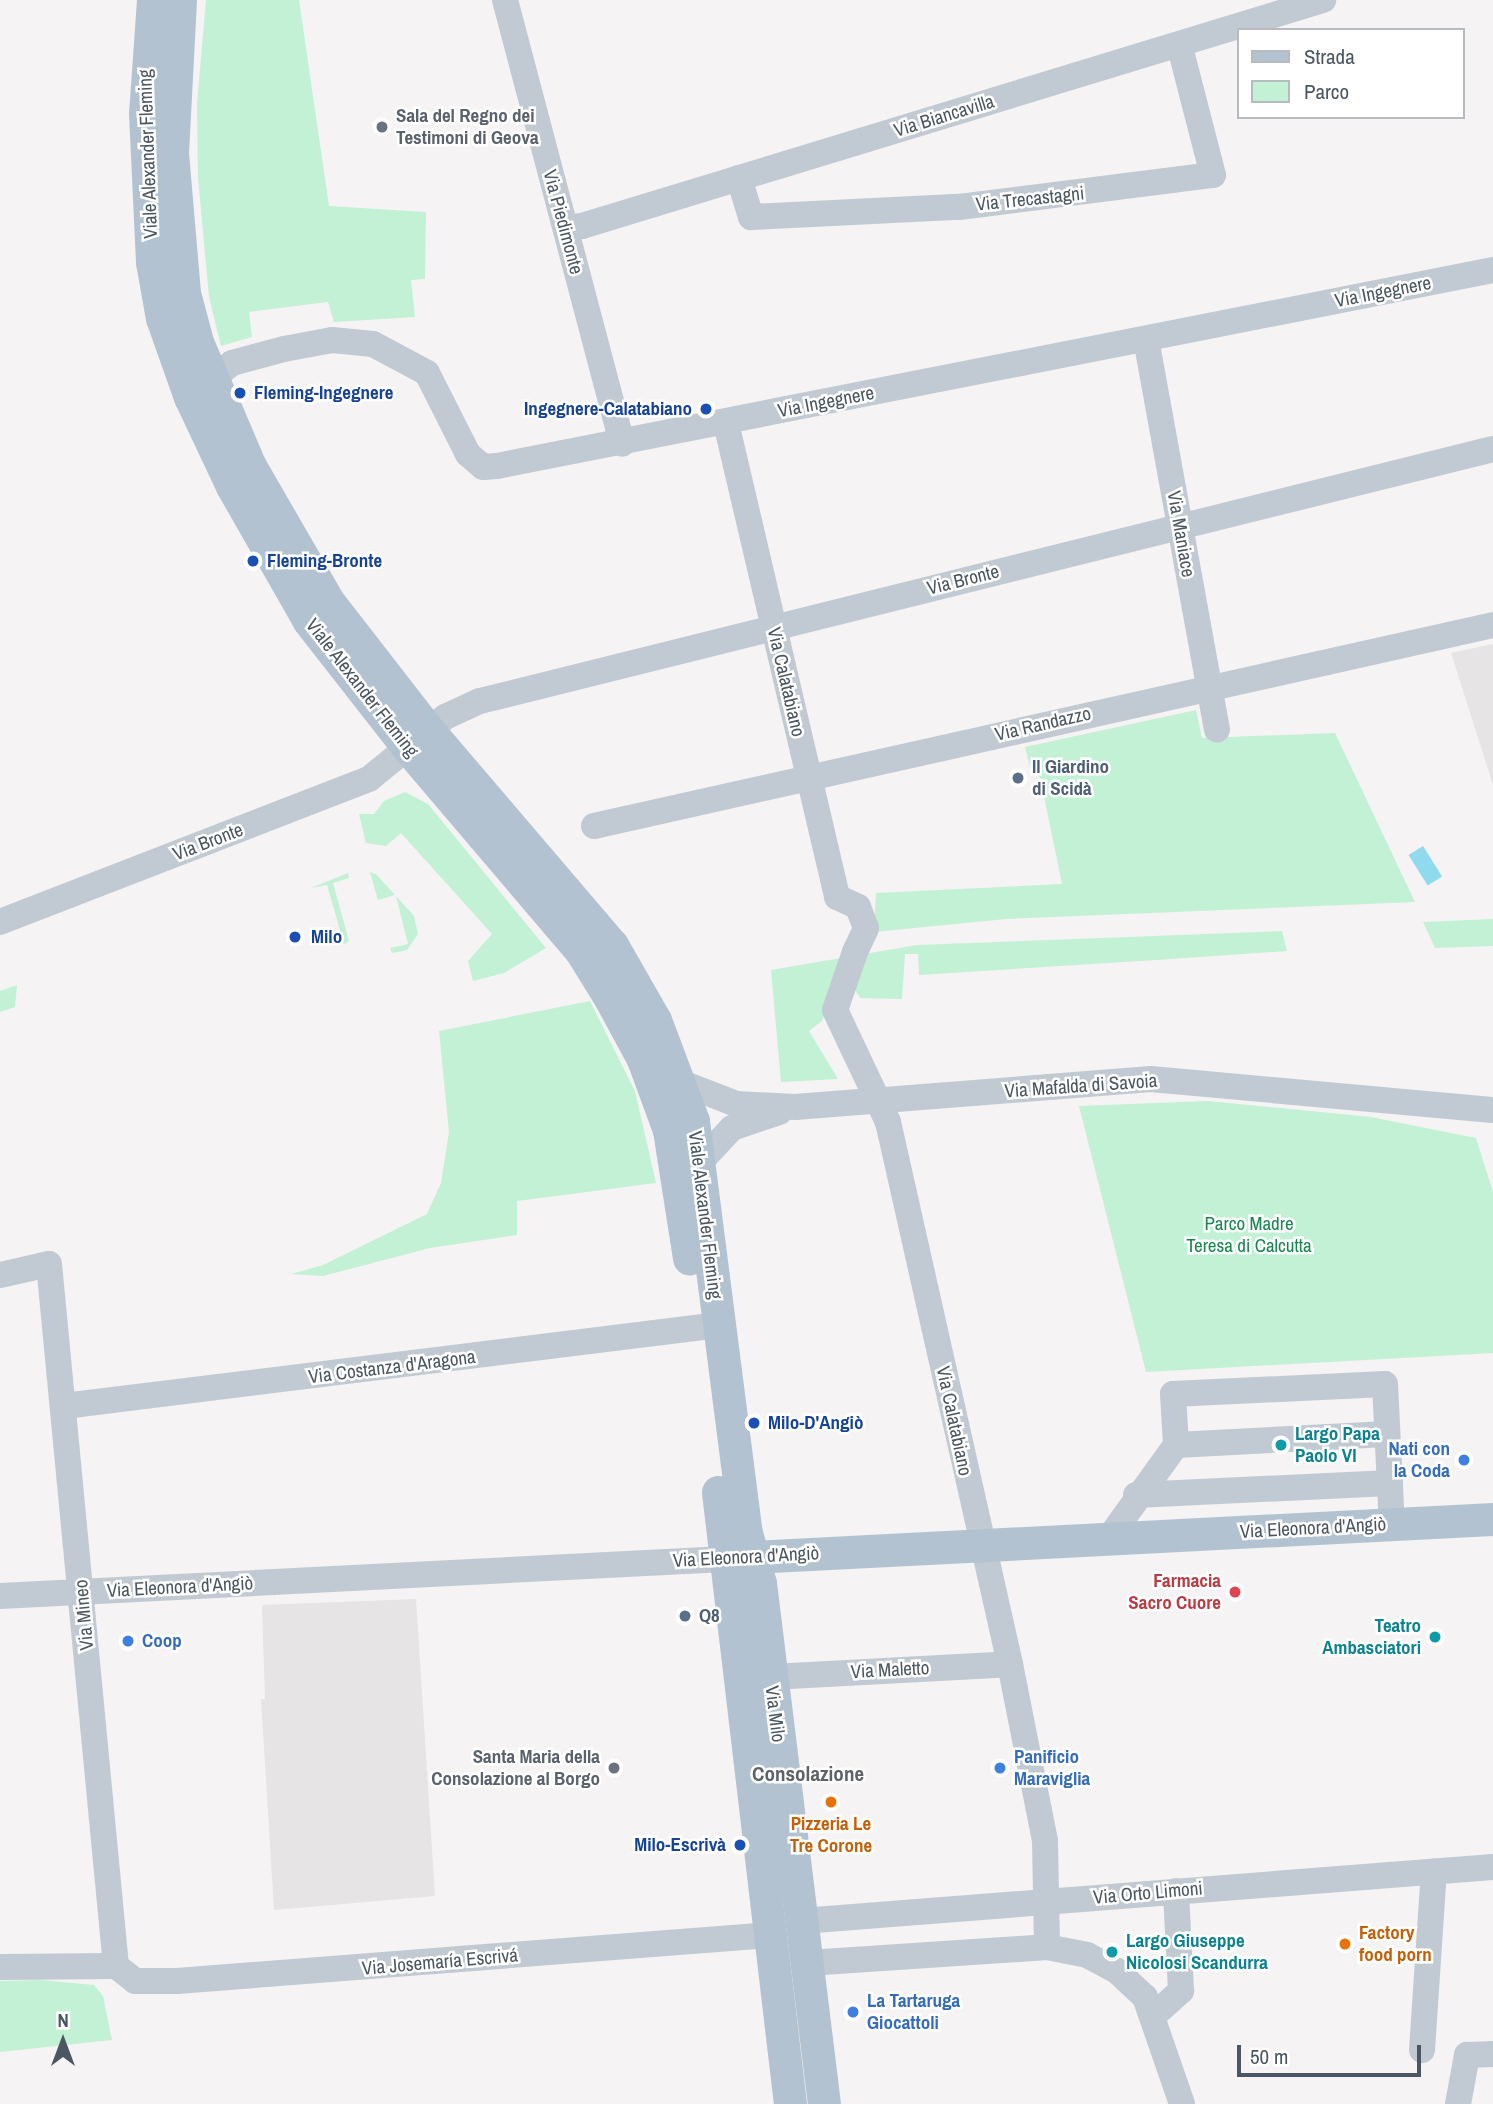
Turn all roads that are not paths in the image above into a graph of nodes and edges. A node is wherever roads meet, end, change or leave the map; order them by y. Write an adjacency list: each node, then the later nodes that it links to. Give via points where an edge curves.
1 (153, 0): 10 (main road, Viale Alexander Fleming, via 145,113 152,262 162,318)
2 (180, 0): 10 (main road, Viale Alexander Fleming, via 172,90 177,243)
3 (505, 0): 7 (street, Via Piedimonte)
4 (1323, 0): 5 (street, Via Biancavilla)
5 (1179, 44): 6 (street, Via Biancavilla); 6 (street, Via Trecastagni, via 1213,175 959,207 751,217)
6 (739, 178): 7 (street, Via Biancavilla)
7 (565, 227): 12 (street, Via Piedimonte)
8 (1493, 270): 9 (street, Via Ingegnere)
9 (1146, 339): 11 (street, Via Ingegnere); 14 (street, Via Maniace)
10 (207, 382): 12 (street, Via Ingegnere, via 285,349 352,340 393,351 427,373 468,454 483,467); 19 (main road, Viale Alexander Fleming, via 232,486 302,611)
11 (726, 423): 12 (street, Via Ingegnere); 16 (street, Via Calatabiano)
12 (622, 444)
13 (1493, 449): 14 (street, Via Bronte)
14 (1179, 526): 16 (street, Via Bronte); 17 (street, Via Maniace)
15 (1493, 625): 17 (street, Via Randazzo)
16 (774, 628): 19 (street, Via Bronte, via 480,701); 20 (street, Via Calatabiano)
17 (1208, 687): 18 (street, Via Maniace); 20 (street, Via Randazzo)
18 (1217, 730)
19 (426, 734): 22 (street, Via Bronte, via 369,779); 23 (main road, Viale Alexander Fleming, via 612,945 655,1020); 29 (main road, Viale Alexander Fleming, via 581,951 643,1059 669,1130)
20 (807, 776): 21 (street, Via Randazzo); 24 (street, Via Calatabiano, via 837,897 858,907 860,940 835,1010)
21 (594, 826)
22 (0, 922)
23 (680, 1082): 25 (street, via 736,1104); 27 (main road, Viale Alexander Fleming)
24 (882, 1102): 25 (street, Via Mafalda di Savoia); 26 (street, Via Mafalda di Savoia, via 1151,1079); 38 (street, Via Calatabiano)
25 (794, 1107): 27 (street, via 732,1128)
26 (1493, 1110)
27 (701, 1161): 29 (main road, Viale Alexander Fleming)
28 (0, 1275): 30 (street, Via Mineo, via 49,1264)
29 (708, 1326): 30 (street, Via Costanza d'Aragona); 39 (main road, Via Milo)
30 (64, 1406): 40 (street, Via Mineo)
31 (1387, 1434): 32 (street); 32 (street, via 1385,1384 1172,1394); 33 (street)
32 (1175, 1445): 34 (street)
33 (1390, 1483): 34 (street); 36 (street)
34 (1136, 1495): 37 (street)
35 (1493, 1519): 36 (main road, Via Eleonora d'Angiò)
36 (1392, 1525): 37 (main road, Via Eleonora d'Angiò)
37 (1109, 1538): 38 (main road, Via Eleonora d'Angiò)
38 (981, 1545): 39 (main road, Via Eleonora d'Angiò); 42 (street, Via Calatabiano)
39 (739, 1558): 40 (street, Via Eleonora d'Angiò); 43 (main road, Via Milo)
40 (83, 1592): 41 (street, Via Eleonora d'Angiò); 52 (street, Via Mineo)
41 (0, 1596)
42 (1010, 1664): 43 (street, Via Maletto); 47 (street, Via Calatabiano, via 1045,1841)
43 (755, 1678): 48 (main road, Via Milo); 49 (main road, Via Milo)
44 (1493, 1867): 45 (street, Via Orto Limoni)
45 (1434, 1871): 46 (street, Via Orto Limoni); 55 (street)
46 (1175, 1891): 47 (street, Via Orto Limoni); 54 (street, via 1181,1991)
47 (1046, 1901): 48 (street, Via Orto Limoni); 50 (street, Via Calatabiano)
48 (802, 1921): 51 (main road, Via Milo)
49 (769, 1935): 52 (street, Via Josemaría Escrivá, via 177,1981 135,1981); 57 (main road, Via Milo)
50 (1034, 1947): 51 (street); 54 (street, via 1087,1955 1117,1971 1145,1997)
51 (807, 1964): 58 (main road, Via Milo)
52 (116, 1966): 53 (street)
53 (0, 1967)
54 (1153, 2016): 59 (street)
55 (1422, 2050)
56 (1493, 2054): 60 (street, via 1467,2055)
57 (790, 2104)
58 (824, 2104)
59 (1182, 2104)
60 (1458, 2104)

